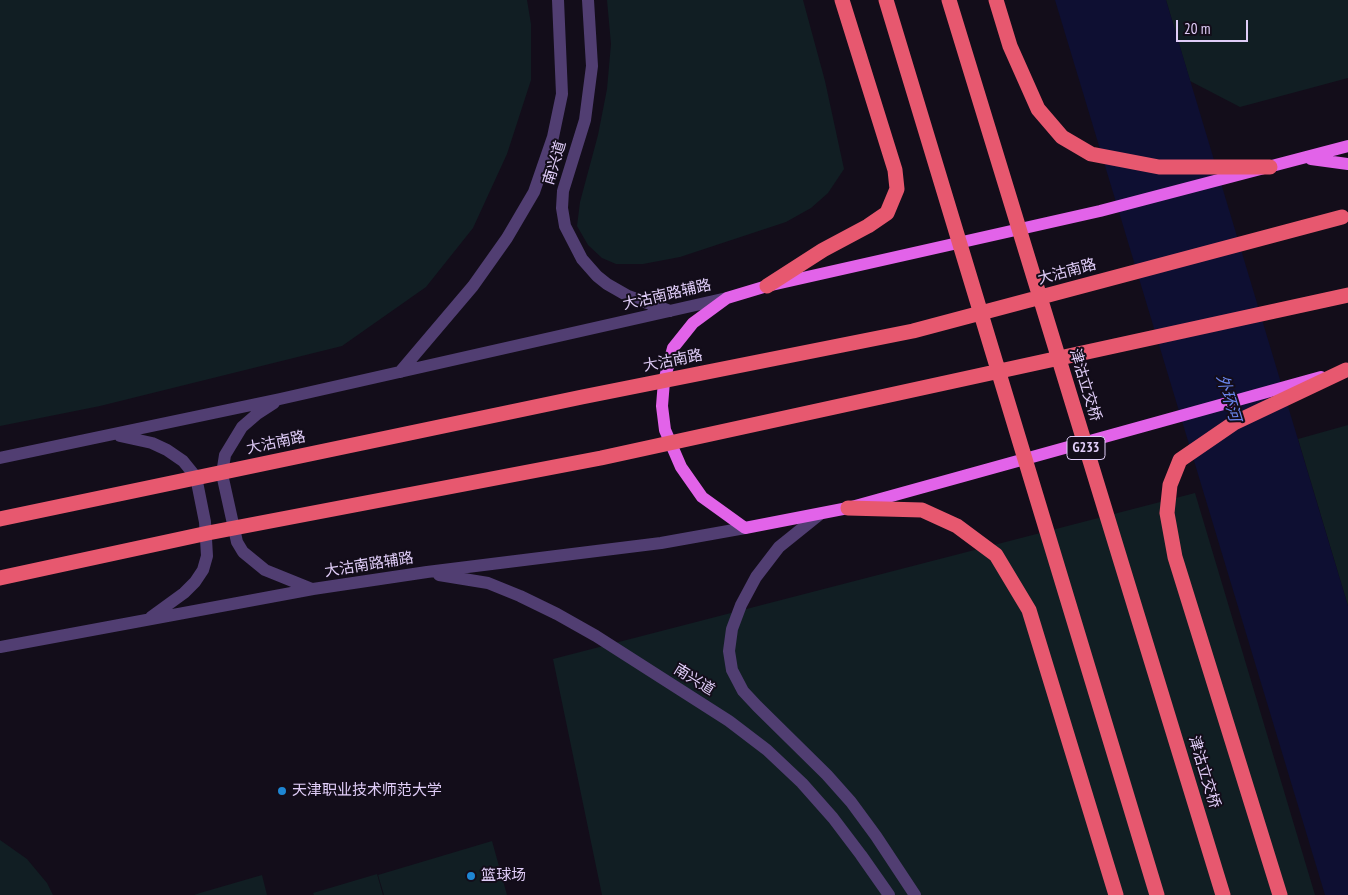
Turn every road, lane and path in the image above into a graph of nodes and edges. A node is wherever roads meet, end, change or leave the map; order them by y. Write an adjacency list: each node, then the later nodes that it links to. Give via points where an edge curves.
1 (558, 0): 17 (street, via 562,94 553,137 534,192 473,286)
2 (588, 0): 15 (street, 南兴道, via 592,66 586,120 562,190 565,226 582,259 597,276 628,296)
3 (842, 0): 12 (highway, via 895,170 896,189 886,213)
4 (886, 0): 33 (highway, bridge)
5 (949, 0): 34 (highway, 津沽立交桥 / G233, bridge)
6 (996, 0): 10 (highway, via 1010,46 1038,109 1062,136 1091,154 1158,167)
7 (1348, 146): 8 (main road)
8 (1304, 158): 9 (main road); 10 (main road)
9 (1348, 164)
10 (1270, 167): 12 (main road, via 1100,211)
11 (1348, 216): 23 (highway, 大沽南路, bridge, via 913,331)
12 (767, 286): 14 (main road)
13 (1348, 295): 26 (highway, bridge, via 601,458 208,532)
14 (727, 298): 15 (street, 大沽南路辅路); 24 (main road, via 693,323 673,348 664,381 662,406 665,430 681,467 702,497)
15 (670, 312): 17 (street, 大沽南路辅路)
16 (1347, 370): 21 (main road); 35 (highway, via 1234,423 1180,460 1170,486 1167,513 1175,557)
17 (400, 372): 18 (street, 大沽南路辅路)
18 (280, 399): 19 (street, 大沽南路辅路); 27 (street, via 242,427 225,456 222,474 237,542 243,552 265,570)
19 (112, 435): 20 (street, 大沽南路辅路); 28 (street, via 152,443 182,461 196,477 205,522 207,556 204,570 184,593)
20 (0, 458)
21 (848, 508): 22 (main road); 32 (highway, via 922,510 957,526 996,555 1029,610)
22 (820, 514): 24 (main road); 31 (street, 南兴道, via 779,547 756,577 732,629 729,651 732,670 743,691 851,802)
23 (0, 519)
24 (745, 528): 25 (street, 大沽南路辅路, via 661,543)
25 (427, 572): 27 (street, 大沽南路辅路); 30 (street, 南兴道, via 488,584 558,614 729,721 802,783 833,818)
26 (0, 578)
27 (313, 589): 28 (street, 大沽南路辅路)
28 (148, 620): 29 (street, 大沽南路辅路)
29 (0, 647)
30 (889, 895)
31 (915, 895)
32 (1116, 895)
33 (1157, 895)
34 (1223, 895)
35 (1280, 895)

